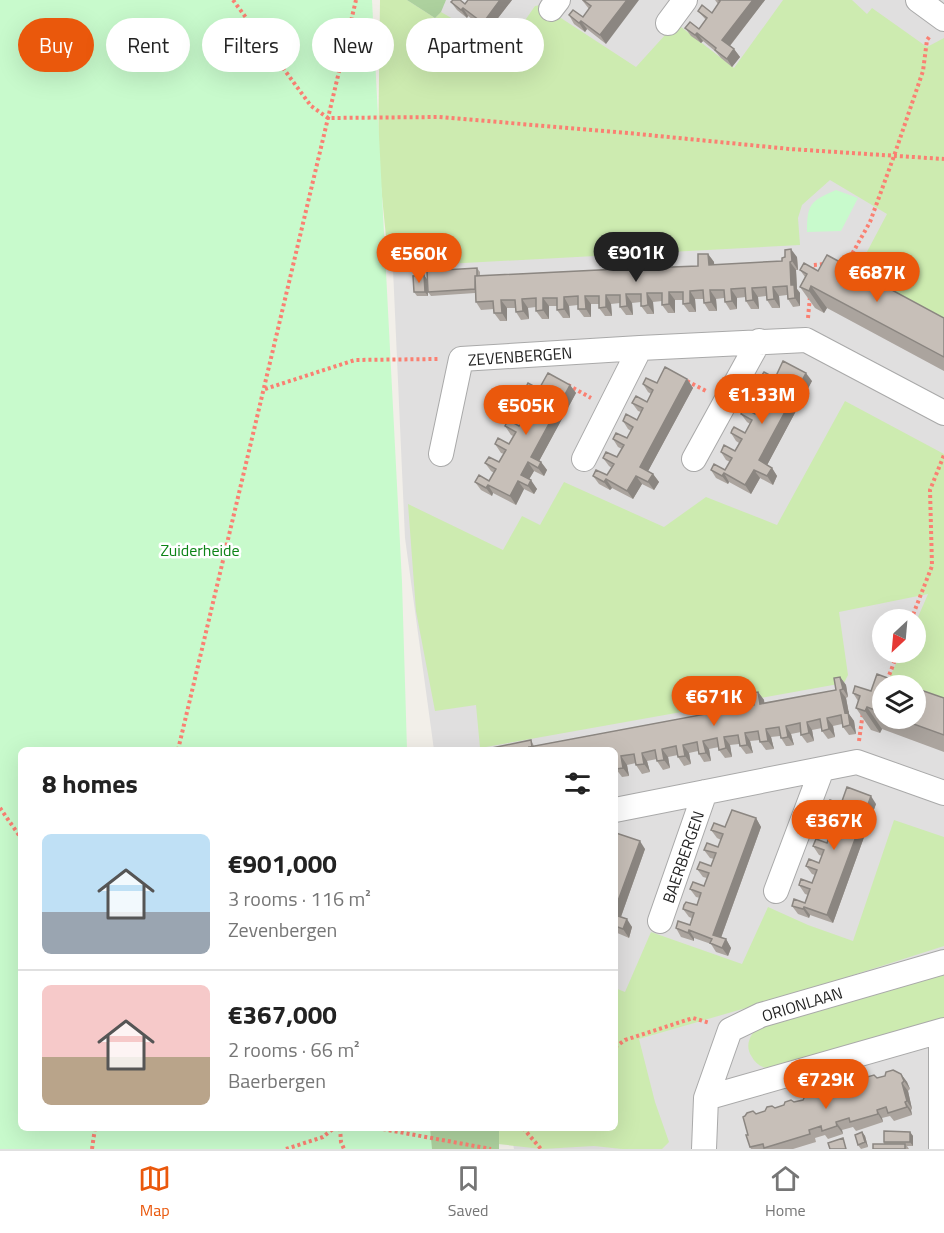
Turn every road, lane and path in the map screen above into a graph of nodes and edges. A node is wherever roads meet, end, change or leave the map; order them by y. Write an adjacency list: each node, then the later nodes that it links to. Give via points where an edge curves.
1 (233, 0): 7 (path, via 311,106)
2 (356, 0): 7 (path)
3 (686, 0): 6 (street)
4 (918, 0): 5 (street)
5 (943, 18): 8 (path, via 927,40 923,71)
6 (668, 23)
7 (328, 118): 8 (path, via 439,117); 20 (path)
8 (894, 156): 9 (path); 11 (path, via 870,222 847,263)
9 (944, 159)
10 (824, 264): 12 (path, via 813,265)
11 (836, 264)
12 (812, 276)
13 (811, 286): 14 (path)
14 (806, 340): 15 (street, ZEVENBERGEN); 23 (street, ZEVENBERGEN)
15 (759, 341): 16 (street, ZEVENBERGEN); 21 (street)
16 (640, 348): 17 (street, ZEVENBERGEN); 22 (street)
17 (461, 359): 20 (path, via 355,360); 24 (street, ZEVENBERGEN)
18 (686, 380): 21 (path)
19 (562, 382): 22 (path)
20 (264, 389): 30 (path)
21 (726, 402): 27 (street)
22 (610, 408): 26 (street)
23 (944, 414)
24 (441, 454)
25 (944, 455): 28 (path, via 930,490 932,566)
26 (584, 459)
27 (694, 459)
28 (915, 609)
29 (864, 704): 31 (path)
30 (179, 747)
31 (857, 762): 32 (street, BAERBERGEN); 34 (street)
32 (822, 769): 33 (street, BAERBERGEN); 38 (street)
33 (705, 792): 36 (street, BAERBERGEN); 39 (street, BAERBERGEN)
34 (944, 793)
35 (0, 808): 37 (path)
36 (618, 809)
37 (18, 834)
38 (776, 891)
39 (660, 921)
40 (944, 962): 41 (street, ORIONLAAN, via 761,1015)
41 (729, 1030): 43 (path, via 693,1018); 44 (street)
42 (942, 1031): 44 (street); 56 (street)
43 (618, 1045)
44 (706, 1098): 55 (street)
45 (94, 1131): 50 (path)
46 (330, 1131): 51 (path)
47 (340, 1131): 52 (path)
48 (393, 1131): 53 (path)
49 (526, 1131): 54 (path)
50 (92, 1149)
51 (286, 1149)
52 (344, 1149)
53 (491, 1149)
54 (541, 1149)
55 (704, 1149)
56 (941, 1149)

